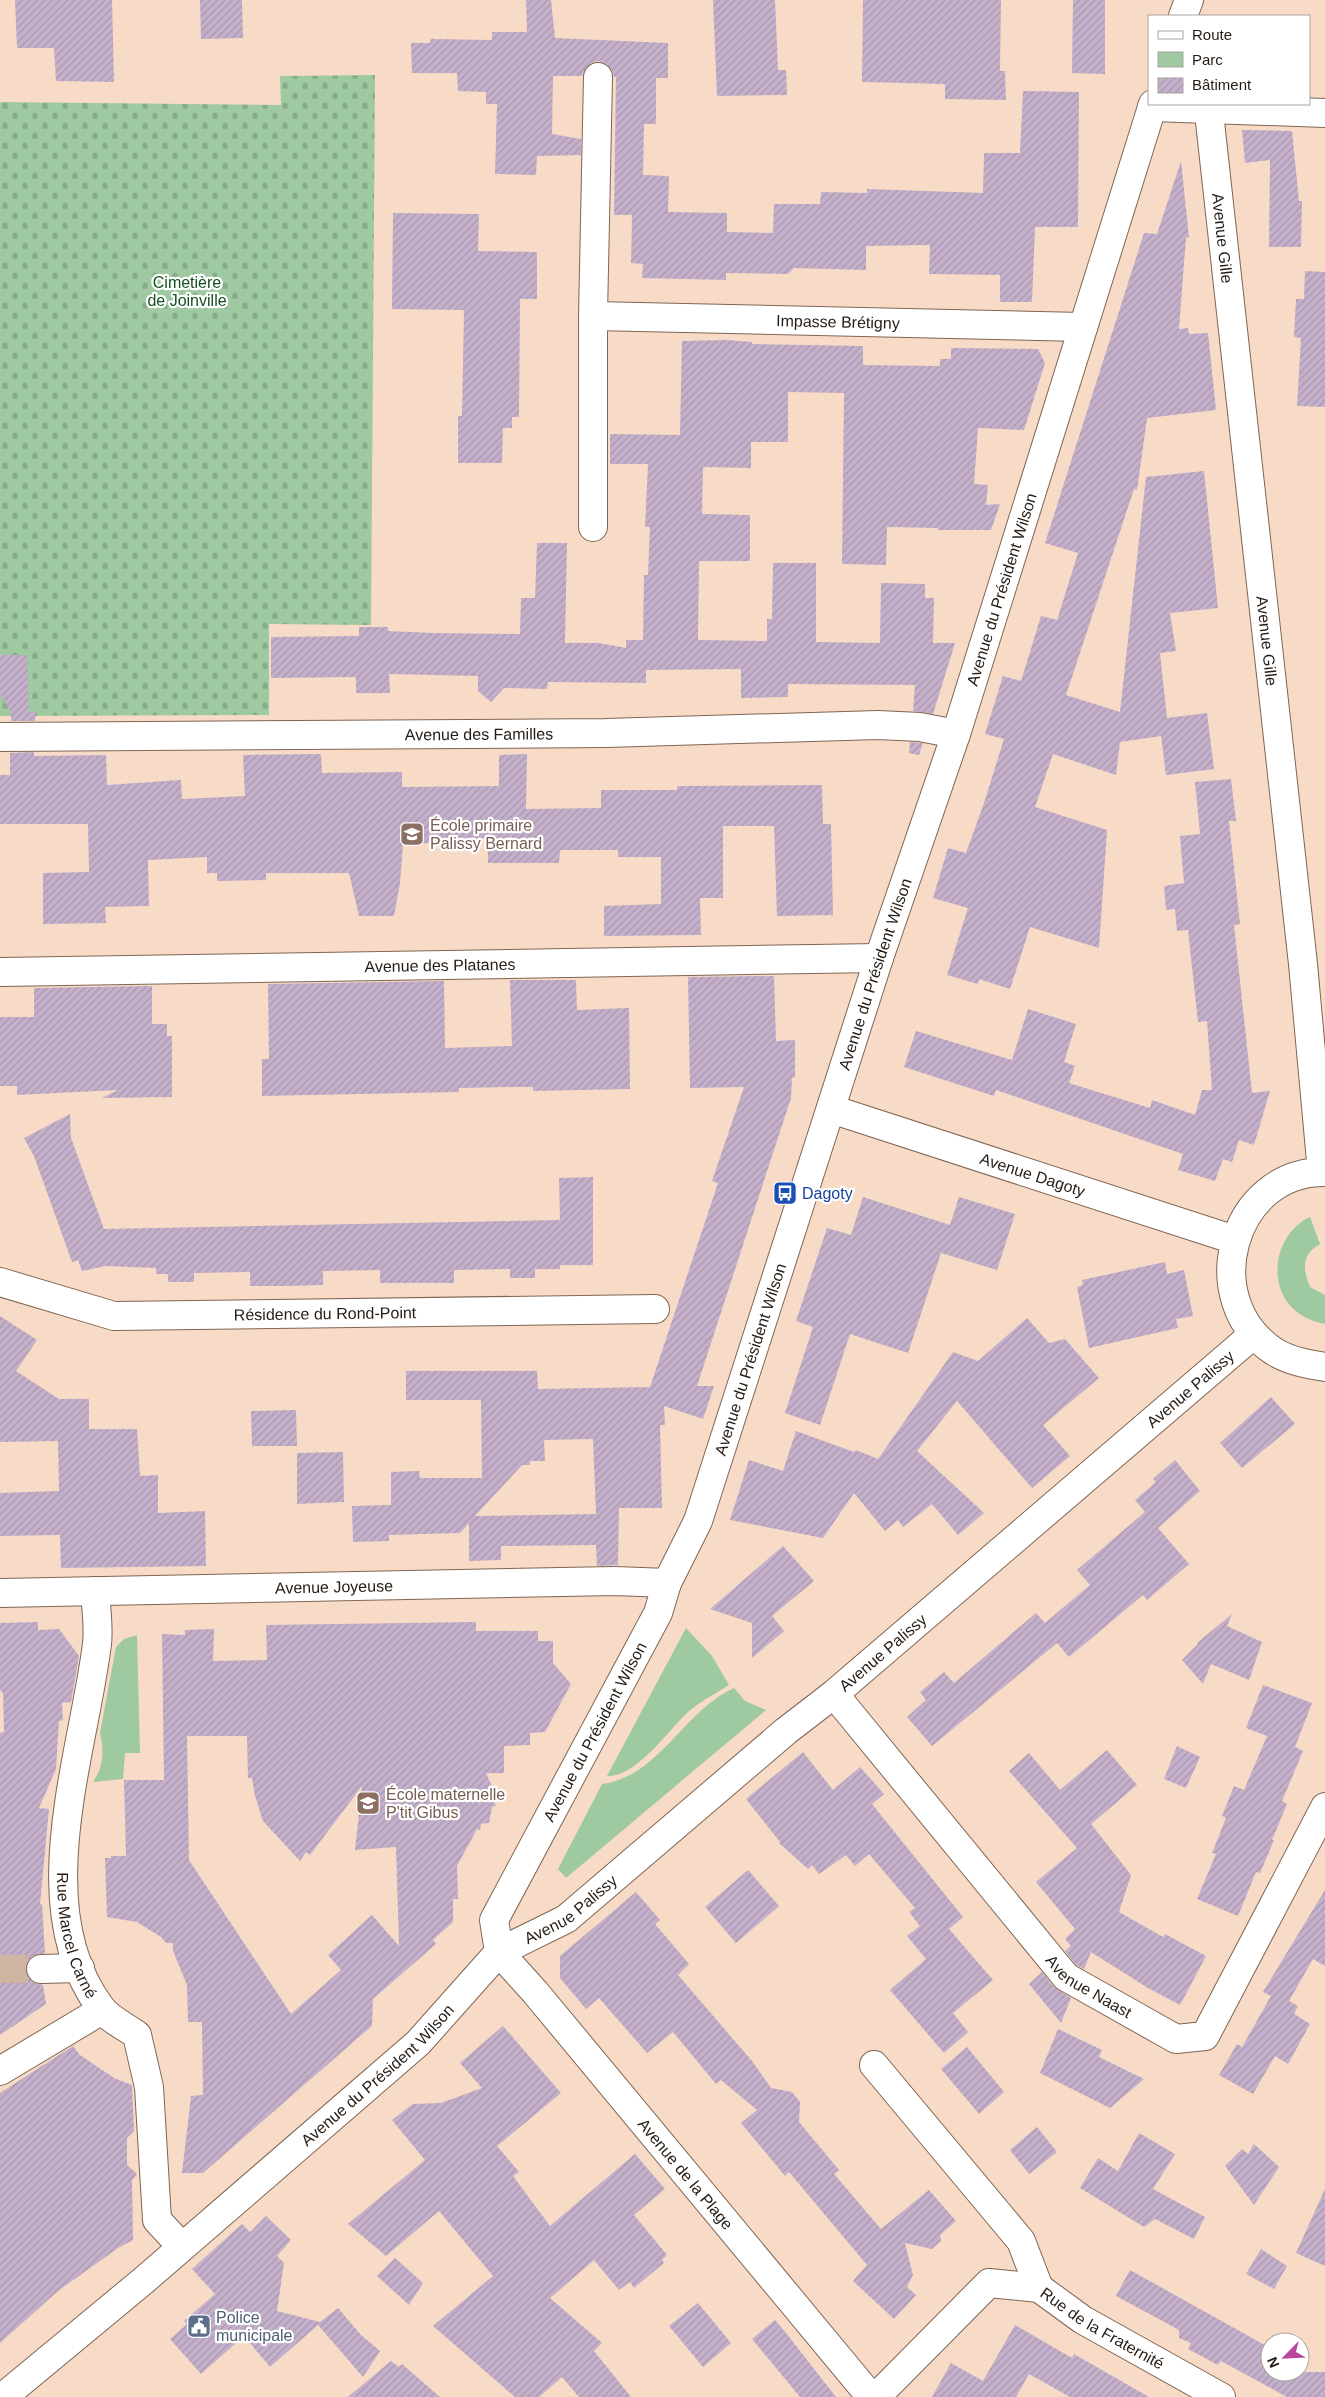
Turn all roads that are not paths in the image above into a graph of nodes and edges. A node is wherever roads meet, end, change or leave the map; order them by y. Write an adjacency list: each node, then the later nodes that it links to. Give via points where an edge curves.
1 (1188, 0): 3 (street)
2 (1197, 0): 4 (street)
3 (1183, 15)
4 (1199, 15)
5 (598, 77): 9 (street)
6 (1152, 106): 7 (street); 10 (street, Avenue du Président Wilson)
7 (1209, 107): 8 (street); 17 (street, Avenue Gille)
8 (1325, 113)
9 (593, 316): 10 (street, Impasse Brétigny); 11 (street)
10 (1082, 327): 12 (street, Avenue du Président Wilson)
11 (593, 527)
12 (956, 734): 13 (street, Avenue des Familles, via 920,727 878,725 606,733); 14 (street, Avenue du Président Wilson)
13 (0, 737)
14 (879, 958): 15 (street, Avenue des Platanes); 16 (street, Avenue du Président Wilson)
15 (0, 972)
16 (831, 1109): 18 (street, Avenue Dagoty); 23 (street, Avenue du Président Wilson, via 698,1521)
17 (1324, 1172): 18 (street, via 1291,1179 1272,1189 1249,1211)
18 (1235, 1240): 21 (street, via 1230,1264 1232,1290 1240,1313)
19 (0, 1282): 20 (street, Résidence du Rond-Point, via 114,1316)
20 (656, 1309)
21 (1254, 1334): 22 (street, via 1274,1352 1298,1363); 26 (street, Avenue Palissy)
22 (1325, 1367)
23 (667, 1583): 24 (street, Avenue Joyeuse, via 615,1581); 28 (street, Avenue du Président Wilson, via 658,1613 494,1920)
24 (95, 1591): 25 (street, Avenue Joyeuse); 29 (street, Rue Marcel Carné, via 97,1642 64,1833 65,1927)
25 (0, 1593)
26 (834, 1694): 27 (street, Avenue Naast, via 1066,1977 1176,2039 1205,2036); 28 (street, Avenue Palissy, via 786,1731 566,1919)
27 (1325, 1807)
28 (499, 1952): 34 (street, Avenue du Président Wilson, via 418,2043); 37 (street, Avenue de la Plage)
29 (80, 1968): 30 (street); 31 (street, Rue Marcel Carné)
30 (41, 1970)
31 (102, 2010): 33 (street); 34 (street, Rue Marcel Carné, via 137,2035 149,2087 156,2220)
32 (874, 2065): 35 (street, via 1021,2241)
33 (0, 2071)
34 (182, 2247): 36 (street, Avenue du Président Wilson)
35 (1039, 2288): 38 (street, Rue de la Fraternité, via 989,2283); 39 (street, Rue de la Fraternité, via 1083,2320)
36 (3, 2397)
37 (871, 2397)
38 (876, 2397)
39 (1221, 2397)

